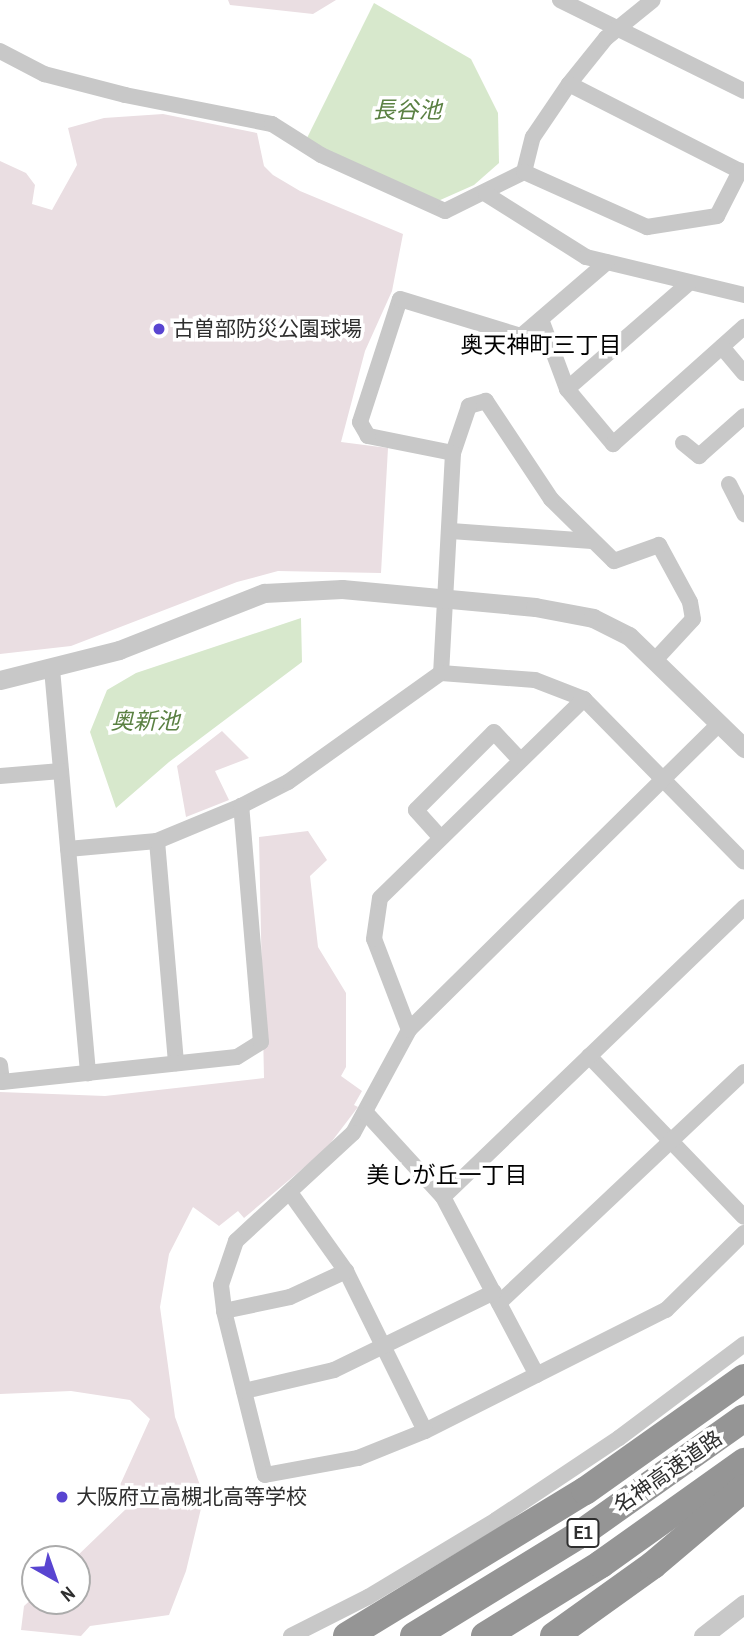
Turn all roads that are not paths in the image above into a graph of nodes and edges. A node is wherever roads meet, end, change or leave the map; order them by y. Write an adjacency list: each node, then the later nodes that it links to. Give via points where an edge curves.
1 (560, 0): 3 (street)
2 (653, 0): 3 (street)
3 (616, 29): 5 (street); 6 (street)
4 (0, 51): 9 (street, via 57,77 272,124 321,155 445,211)
5 (569, 83): 7 (street, via 533,137); 8 (street)
6 (744, 91)
7 (524, 172): 8 (street, via 646,227 717,216); 9 (street)
8 (742, 172)
9 (485, 194): 10 (street, via 586,257)
10 (607, 262): 11 (street); 13 (street)
11 (689, 283): 12 (street); 17 (street)
12 (744, 295)
13 (542, 322): 17 (street); 20 (street, via 521,336 400,299 360,422 368,436)
14 (744, 327): 15 (street)
15 (722, 347): 16 (street); 17 (street, via 613,444)
16 (744, 373)
17 (567, 388)
18 (744, 416): 19 (street, via 699,456)
19 (682, 443)
20 (453, 453): 23 (street); 24 (street, via 469,406 486,401 551,499)
21 (729, 484): 22 (street)
22 (742, 507)
23 (451, 531): 24 (street); 25 (street)
24 (592, 541): 26 (street, via 614,561 659,545 690,602 693,619)
25 (449, 601): 26 (street, via 535,607 593,618 629,636); 27 (street, via 342,589 264,593 119,650); 28 (street)
26 (656, 659): 31 (street)
27 (51, 669): 29 (street); 34 (street)
28 (441, 673): 30 (street, via 535,680); 37 (street, via 288,782)
29 (0, 680)
30 (584, 699): 33 (street); 36 (street)
31 (720, 723): 32 (street); 36 (street)
32 (744, 748)
33 (520, 760): 38 (street); 38 (street, via 494,732 416,810)
34 (61, 771): 35 (street); 40 (street)
35 (0, 776)
36 (663, 779): 41 (street); 43 (street)
37 (241, 806): 39 (street); 45 (street, via 261,1042 237,1057)
38 (440, 837): 43 (street, via 380,898 374,939)
39 (157, 841): 40 (street); 45 (street)
40 (68, 849): 48 (street)
41 (744, 862)
42 (744, 907): 44 (street)
43 (409, 1030): 49 (street)
44 (589, 1056): 50 (street); 52 (street)
45 (176, 1063): 48 (street)
46 (0, 1065): 48 (street, via 2,1082)
47 (744, 1072): 50 (street)
48 (88, 1073)
49 (367, 1114): 51 (street); 52 (street)
50 (672, 1142): 53 (street); 56 (street)
51 (291, 1194): 55 (street); 57 (street, via 236,1241 221,1285)
52 (443, 1197): 56 (street)
53 (744, 1217)
54 (744, 1233): 60 (street, via 666,1310)
55 (346, 1271): 57 (street, via 290,1297); 59 (street)
56 (496, 1298): 59 (street); 60 (street)
57 (224, 1311): 62 (street)
58 (744, 1345): 68 (street, via 619,1438 496,1520 368,1597)
59 (384, 1346): 62 (street, via 334,1370); 64 (street)
60 (537, 1375): 64 (street)
61 (744, 1378): 69 (highway, via 585,1491)
62 (244, 1391): 64 (street, via 265,1475 358,1458)
63 (744, 1418): 70 (highway, 名神高速道路 / E1, via 579,1535)
64 (425, 1431)
65 (744, 1462): 71 (highway, 名神高速道路 / E1, via 601,1564)
66 (744, 1488): 72 (highway, via 653,1565)
67 (744, 1604): 73 (street)
68 (291, 1636)
69 (347, 1636)
70 (414, 1636)
71 (485, 1636)
72 (554, 1636)
73 (703, 1636)

